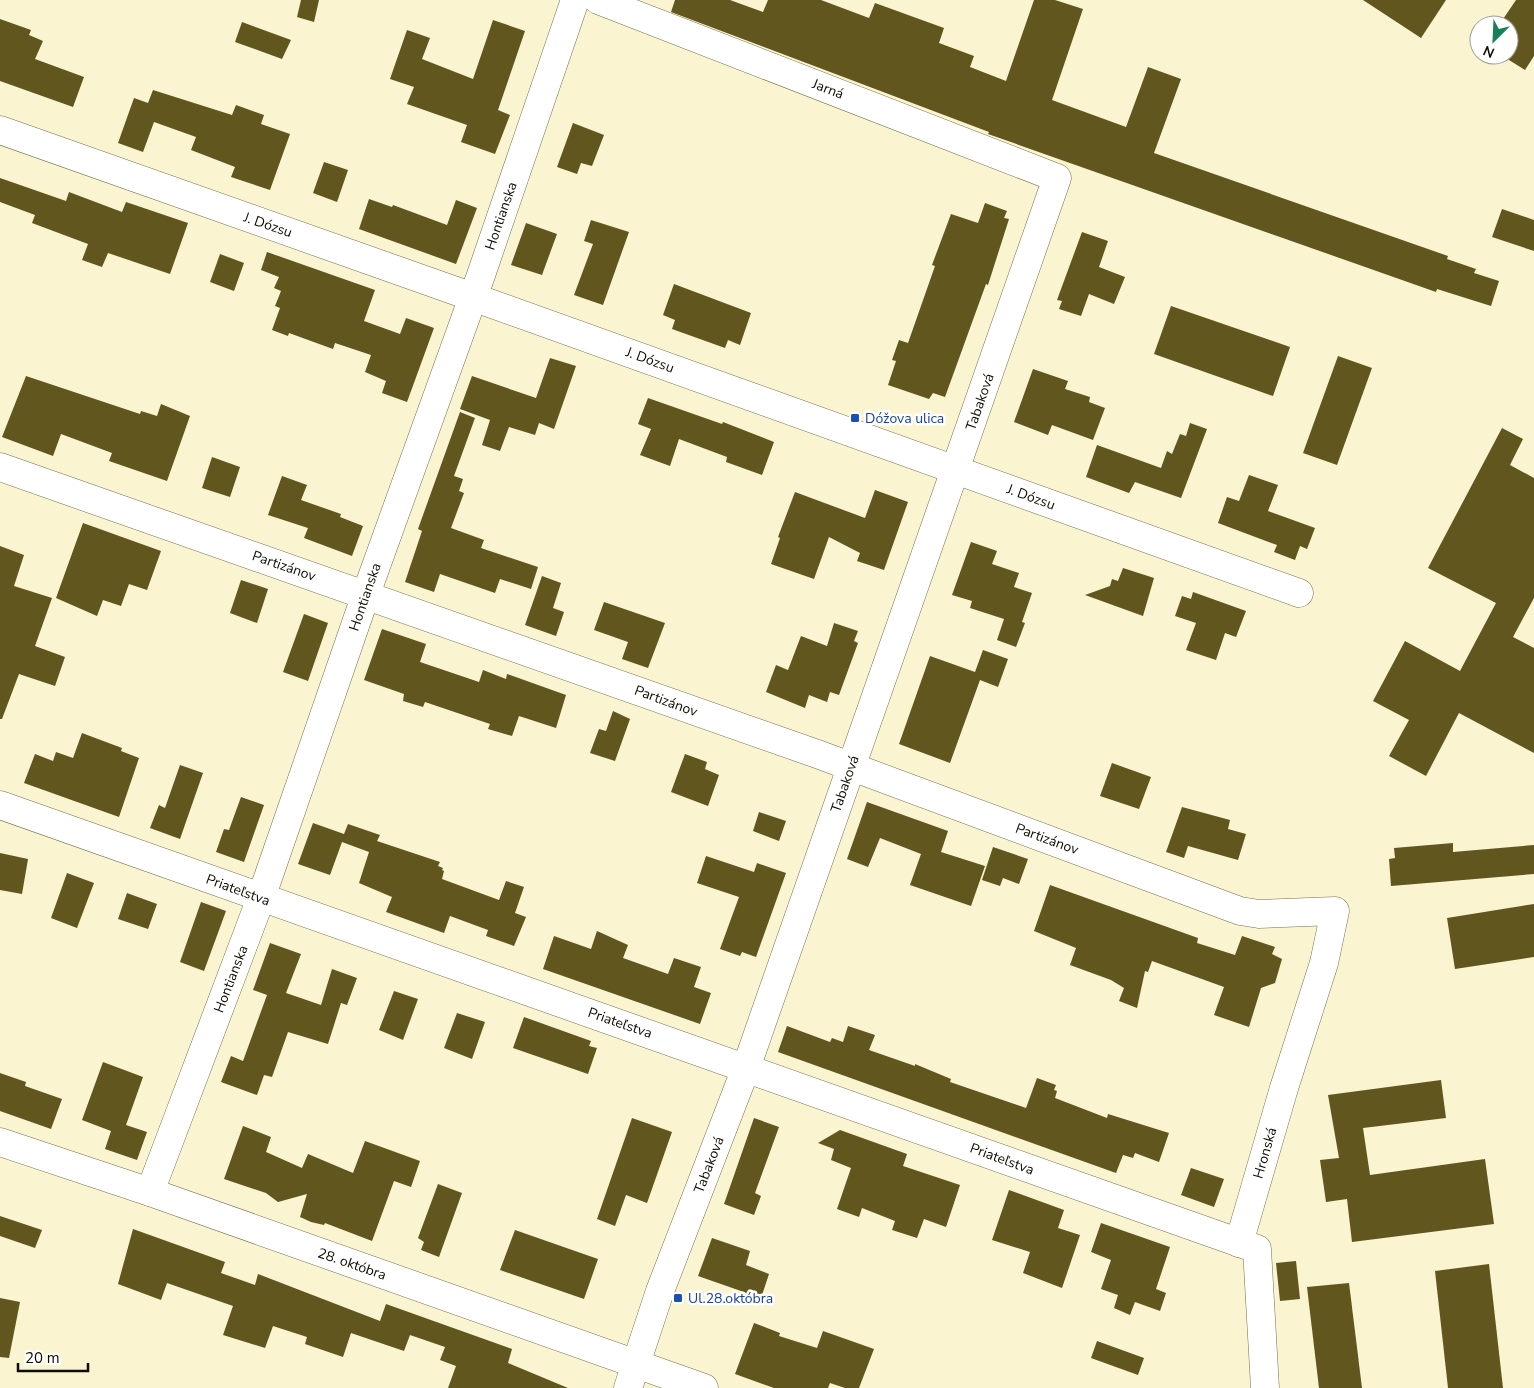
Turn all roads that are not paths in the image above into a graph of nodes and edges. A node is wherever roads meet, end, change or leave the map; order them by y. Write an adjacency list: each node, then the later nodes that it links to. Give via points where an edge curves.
1 (576, 0): 5 (street, Hontianska)
2 (598, 0): 4 (street, Jarná)
3 (0, 130): 5 (street, J. Dózsu)
4 (1057, 178): 7 (street, Tabaková)
5 (474, 297): 7 (street, J. Dózsu); 9 (street, Hontianska)
6 (0, 467): 9 (street, Partizánov)
7 (957, 470): 8 (street, J. Dózsu); 10 (street, Tabaková)
8 (1299, 593)
9 (366, 594): 10 (street, Partizánov); 12 (street, Hontianska)
10 (851, 766): 13 (street, Partizánov, via 1240,911 1259,914); 14 (street, Tabaková)
11 (0, 806): 12 (street, Priateľstva)
12 (261, 898): 14 (street, Priateľstva); 16 (street, Hontianska)
13 (1335, 911): 17 (street, Hronská, via 1324,963)
14 (746, 1068): 17 (street, Priateľstva); 18 (street, Tabaková, via 660,1291)
15 (0, 1142): 16 (street, 28. októbra)
16 (150, 1192): 18 (street, 28. októbra)
17 (1239, 1243): 20 (street, via 1257,1248)
18 (632, 1376): 19 (street, 28. októbra)
19 (704, 1388)
20 (1265, 1388)

